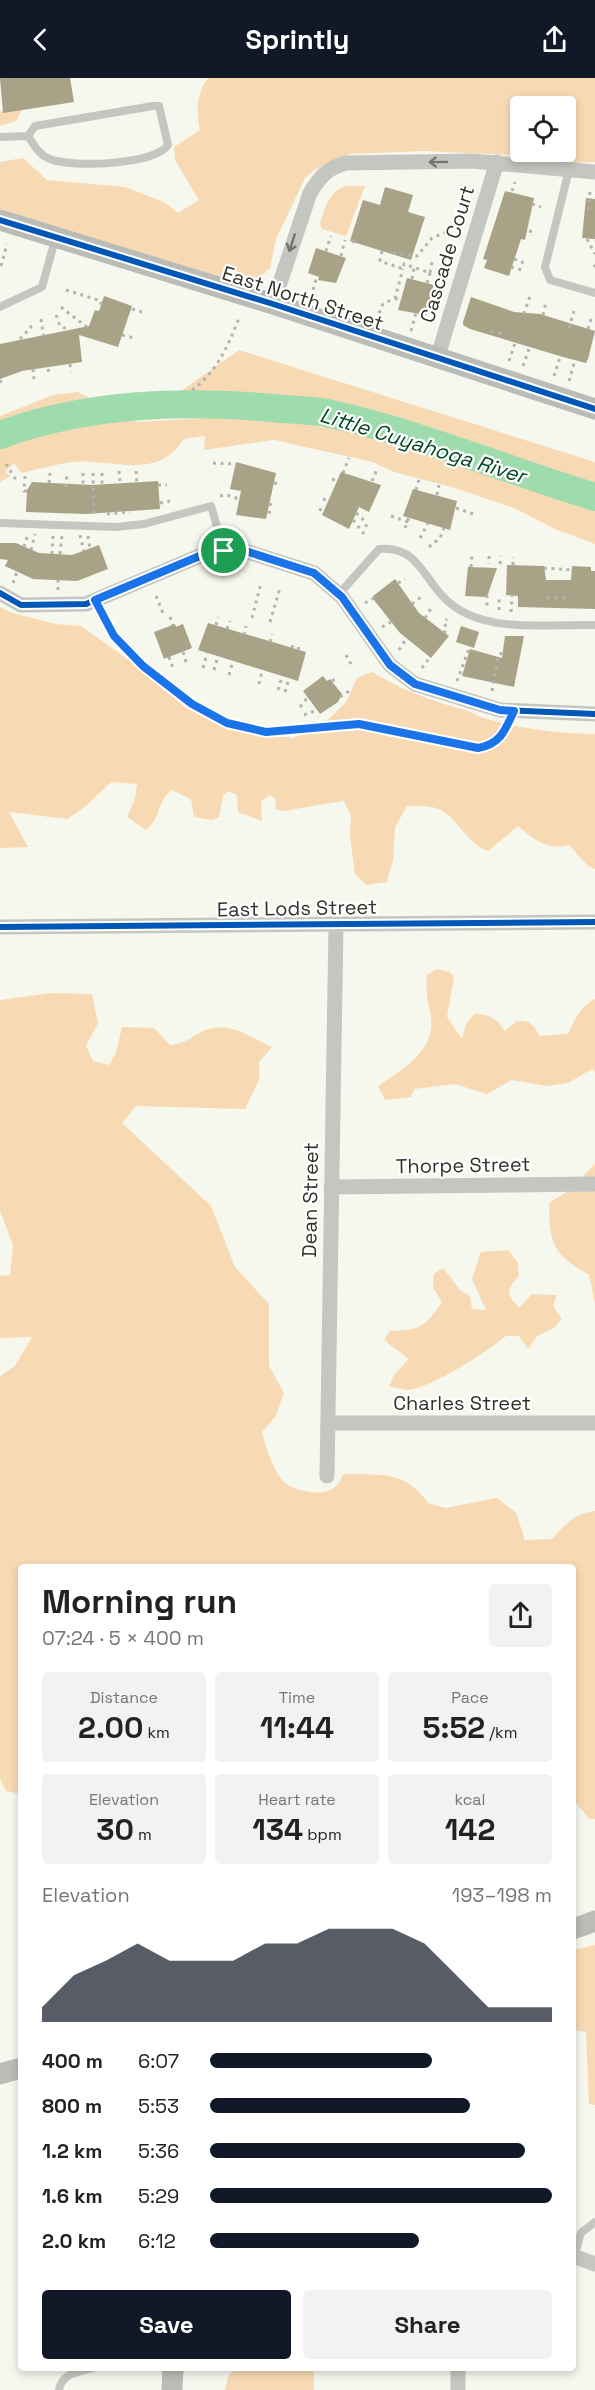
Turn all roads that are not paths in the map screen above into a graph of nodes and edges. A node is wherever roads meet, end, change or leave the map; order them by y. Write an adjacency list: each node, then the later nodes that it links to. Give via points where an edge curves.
1 (28, 136): 1 (lane, via 41,154 81,166 155,156 168,146 159,106 35,126); 2 (lane)
2 (0, 137)
3 (497, 162): 4 (street); 9 (street, one-way to 9, via 333,166 320,176 310,192); 11 (street, Cascade Court)
4 (569, 170): 5 (street); 8 (lane, via 545,267 550,280)
5 (595, 172)
6 (0, 220): 7 (street, East North Street)
7 (56, 238): 9 (street, East North Street); 10 (lane, via 42,287)
8 (595, 293)
9 (273, 304): 11 (street, East North Street)
10 (0, 308)
11 (437, 359): 12 (street, East North Street)
12 (595, 409)
13 (0, 523): 14 (lane, via 116,527 144,524 212,506)
14 (224, 551): 16 (street, via 236,548 314,573); 17 (street, via 202,555)
15 (0, 593): 17 (street, via 21,605 86,604)
16 (339, 594): 18 (lane, via 379,549 394,548 408,553 453,606 476,620); 19 (street, via 390,665 415,684)
17 (95, 600): 19 (lane, via 114,636 143,666 209,715 246,729 284,732 359,724 478,748 499,741)
18 (595, 625)
19 (514, 711): 20 (street)
20 (595, 714)
21 (595, 922): 22 (street, East Lods Street)
22 (336, 925): 23 (street, East Lods Street); 25 (street, Dean Street)
23 (0, 927)
24 (595, 1184): 25 (street, Thorpe Street)
25 (331, 1187): 26 (street, Dean Street)
26 (329, 1423): 27 (street, Charles Street); 28 (street, Dean Street)
27 (595, 1423)
28 (327, 1476)
29 (595, 1921): 30 (street)
30 (576, 1928)
31 (18, 2069): 32 (street)
32 (0, 2074)
33 (595, 2222): 34 (lane, via 581,2233)
34 (576, 2250)
35 (576, 2258): 36 (street)
36 (595, 2264)
37 (81, 2371): 40 (lane, via 69,2374 60,2382)
38 (173, 2371): 41 (street)
39 (458, 2371): 42 (street)
40 (59, 2390)
41 (172, 2390)
42 (458, 2390)

